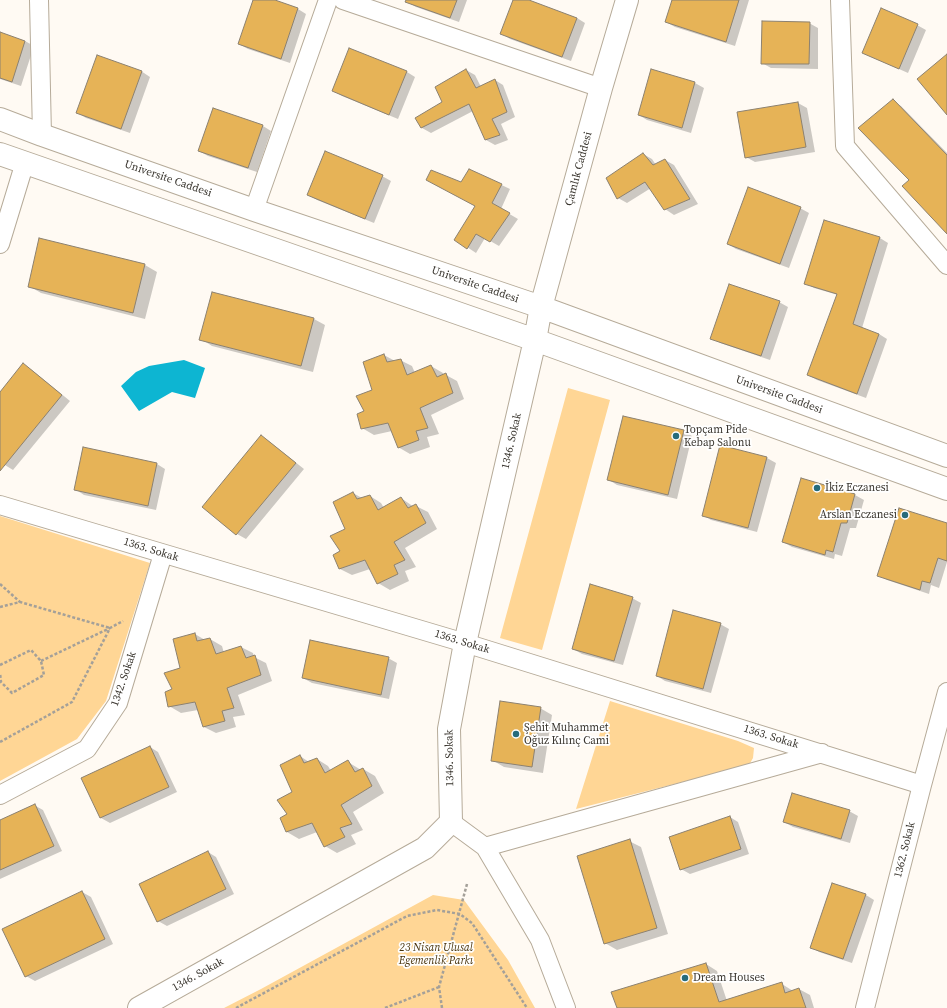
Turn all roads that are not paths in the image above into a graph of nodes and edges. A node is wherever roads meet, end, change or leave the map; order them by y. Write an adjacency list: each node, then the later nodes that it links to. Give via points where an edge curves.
1 (39, 0): 9 (street)
2 (328, 0): 12 (street)
3 (343, 0): 6 (street)
4 (627, 0): 7 (street, Çamlık Caddesi)
5 (840, 0): 14 (street, via 845,146)
6 (372, 4): 7 (street)
7 (601, 88): 15 (street, Çamlık Caddesi)
8 (0, 119): 9 (street, Universite Caddesi)
9 (42, 136): 12 (street, Universite Caddesi)
10 (0, 154): 11 (street)
11 (24, 162): 13 (street); 16 (street)
12 (254, 210): 15 (street, Universite Caddesi)
13 (0, 244)
14 (947, 264)
15 (541, 307): 16 (street, Çamlık Caddesi); 17 (street, Universite Caddesi)
16 (535, 340): 18 (street); 21 (street, 1346. Sokak)
17 (947, 456)
18 (947, 489)
19 (0, 505): 20 (street, 1363. Sokak)
20 (163, 554): 21 (street, 1363. Sokak); 25 (street, 1342. Sokak, via 118,703 87,750)
21 (465, 643): 23 (street, 1363. Sokak); 26 (street, 1346. Sokak, via 448,729)
22 (947, 692): 24 (street, 1362. Sokak)
23 (822, 753): 24 (street, 1363. Sokak); 27 (street)
24 (922, 785): 30 (street, 1362. Sokak)
25 (0, 795)
26 (451, 822): 27 (street); 28 (street, 1346. Sokak, via 425,848)
27 (485, 847): 29 (street, via 540,940)
28 (139, 1008)
29 (566, 1008)
30 (865, 1008)

